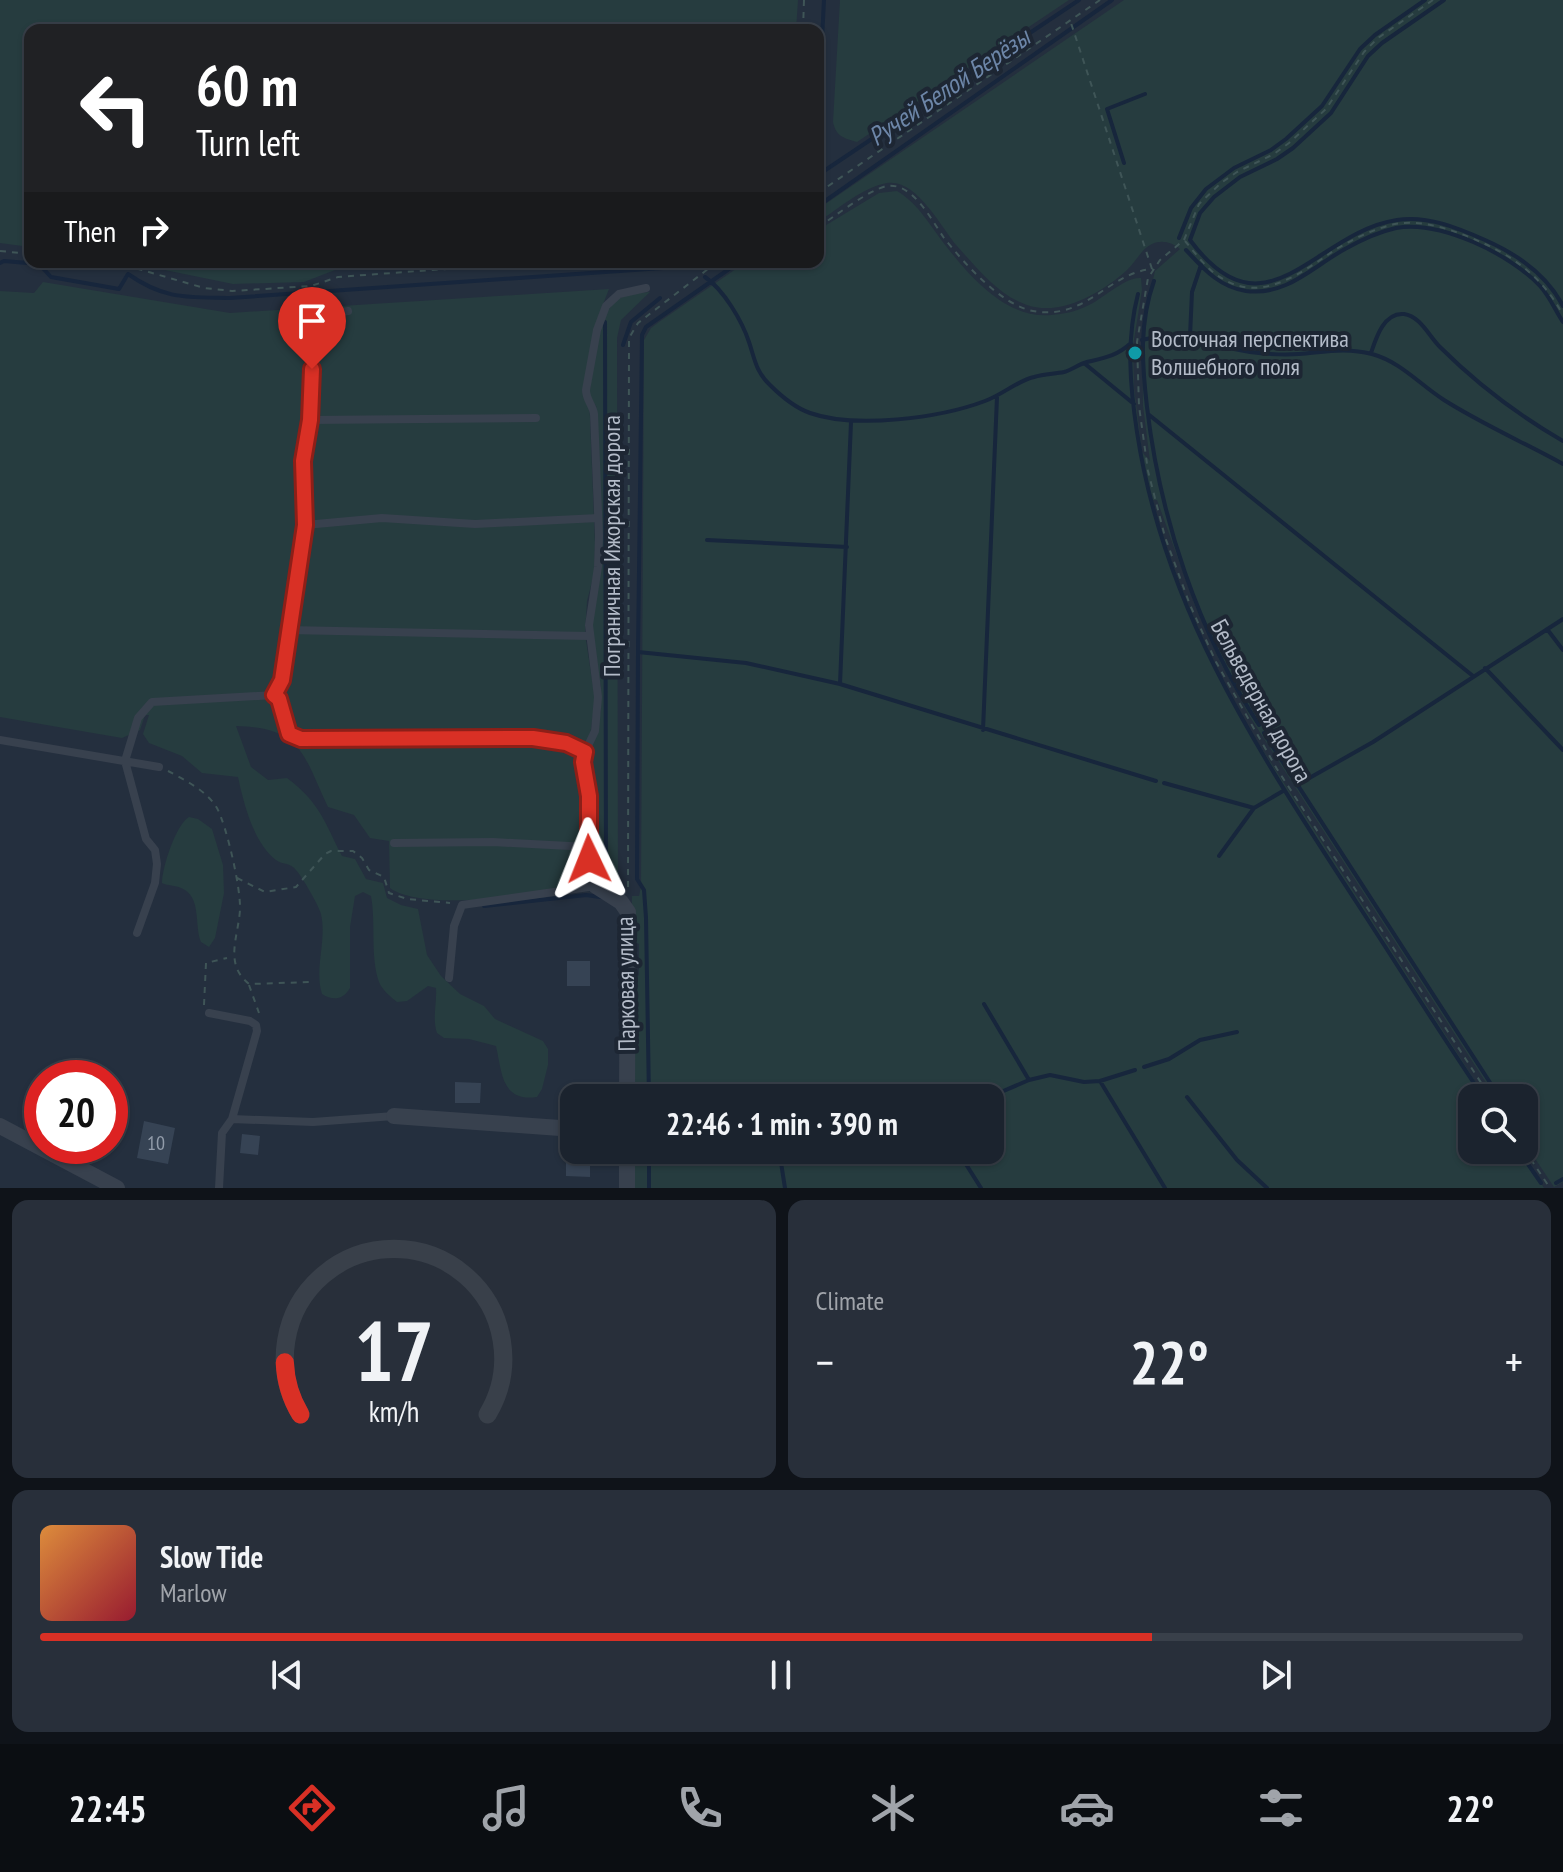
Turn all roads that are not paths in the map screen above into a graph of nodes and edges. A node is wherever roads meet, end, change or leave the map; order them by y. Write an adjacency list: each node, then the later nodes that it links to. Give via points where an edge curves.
1 (646, 288): 5 (lane, via 610,300 597,330 586,397 594,414)
2 (348, 311): 4 (lane, via 314,319)
3 (536, 418): 4 (lane)
4 (310, 420): 6 (lane, via 303,461)
5 (598, 518): 6 (lane, via 475,524 382,518); 8 (lane)
6 (305, 525): 7 (lane)
7 (288, 630): 8 (lane); 9 (lane, via 282,680)
8 (589, 636): 11 (lane, via 598,711)
9 (274, 695): 11 (lane, via 289,734 301,739 533,738); 12 (lane, via 152,702 138,718)
10 (0, 740): 12 (lane)
11 (585, 752): 15 (lane)
12 (125, 761): 13 (lane); 17 (lane, via 157,864)
13 (159, 767)
14 (394, 843): 15 (lane)
15 (588, 847): 16 (lane)
16 (596, 886): 18 (lane, via 466,903 456,917); 20 (street, Парковая улица, via 628,912)
17 (137, 933)
18 (449, 978)
19 (209, 1013): 22 (lane, via 256,1025)
20 (627, 1084)
21 (394, 1116): 22 (lane, via 313,1122); 24 (street)
22 (232, 1119): 27 (lane, via 222,1133)
23 (0, 1126): 26 (street)
24 (560, 1128)
25 (627, 1164): 28 (street)
26 (117, 1188)
27 (219, 1188)
28 (627, 1188)

